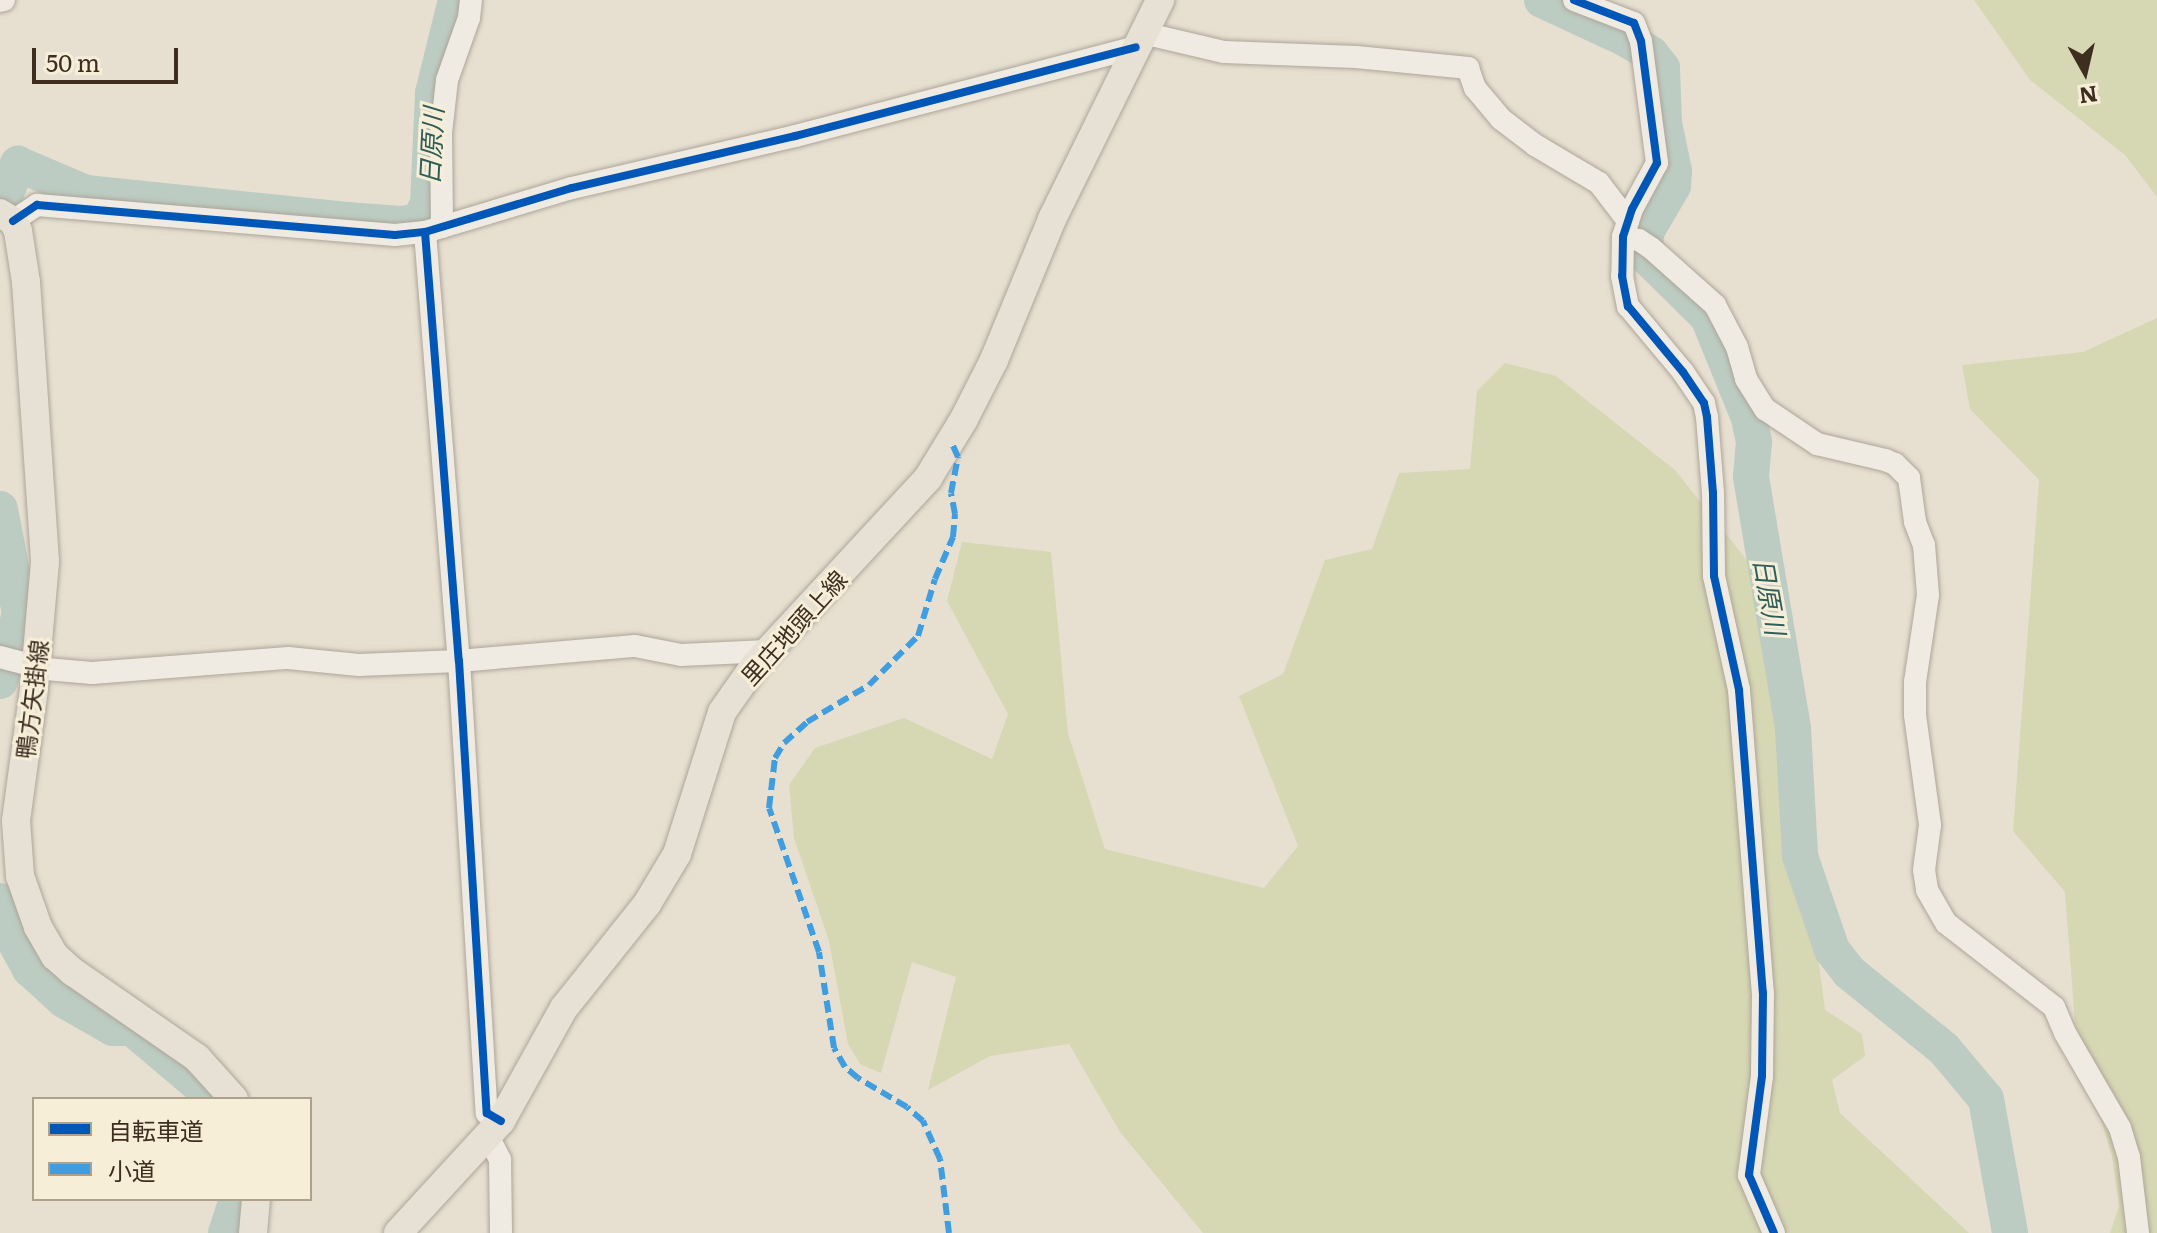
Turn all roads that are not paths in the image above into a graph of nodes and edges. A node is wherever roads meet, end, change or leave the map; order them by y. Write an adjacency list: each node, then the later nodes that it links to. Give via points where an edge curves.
1 (471, 0): 6 (street, via 450,63)
2 (1160, 0): 4 (main road, 里庄地頭上線)
3 (1574, 0): 7 (street, via 1634,23 1643,51 1657,163)
4 (1139, 40): 6 (street); 7 (street, via 1224,52 1468,68 1475,88 1501,119 1599,183); 8 (main road, 里庄地頭上線, via 958,430 928,478)
5 (6, 217): 6 (street, via 37,205 395,235); 11 (main road, 鴨方矢掛線, via 18,231 26,282 43,515 45,562)
6 (433, 229): 10 (street)
7 (1636, 236): 18 (street, via 1622,276 1628,306 1683,372 1707,417 1714,576 1739,690 1763,993 1762,1076 1749,1175); 19 (street, via 1715,305 1737,347 1746,379 1765,409 1817,444 1885,460 1909,478 1924,545 1928,595 1915,682 1930,825 1927,890 1946,923 2054,1007 2120,1128)
8 (768, 651): 10 (street, via 681,655 635,646); 13 (main road, 里庄地頭上線, via 722,712 677,854 647,904 564,1008)
9 (0, 657): 11 (street)
10 (459, 661): 11 (street, via 359,665 288,658 92,673); 13 (street, via 487,1113)
11 (31, 665): 12 (main road, 鴨方矢掛線, via 16,821 20,876 38,927 55,956 73,972 197,1058)
12 (232, 1097)
13 (494, 1129): 16 (main road, 里庄地頭上線); 17 (street)
14 (256, 1201): 15 (main road)
15 (253, 1233)
16 (398, 1233)
17 (501, 1233)
18 (1774, 1233)
19 (2138, 1233)

